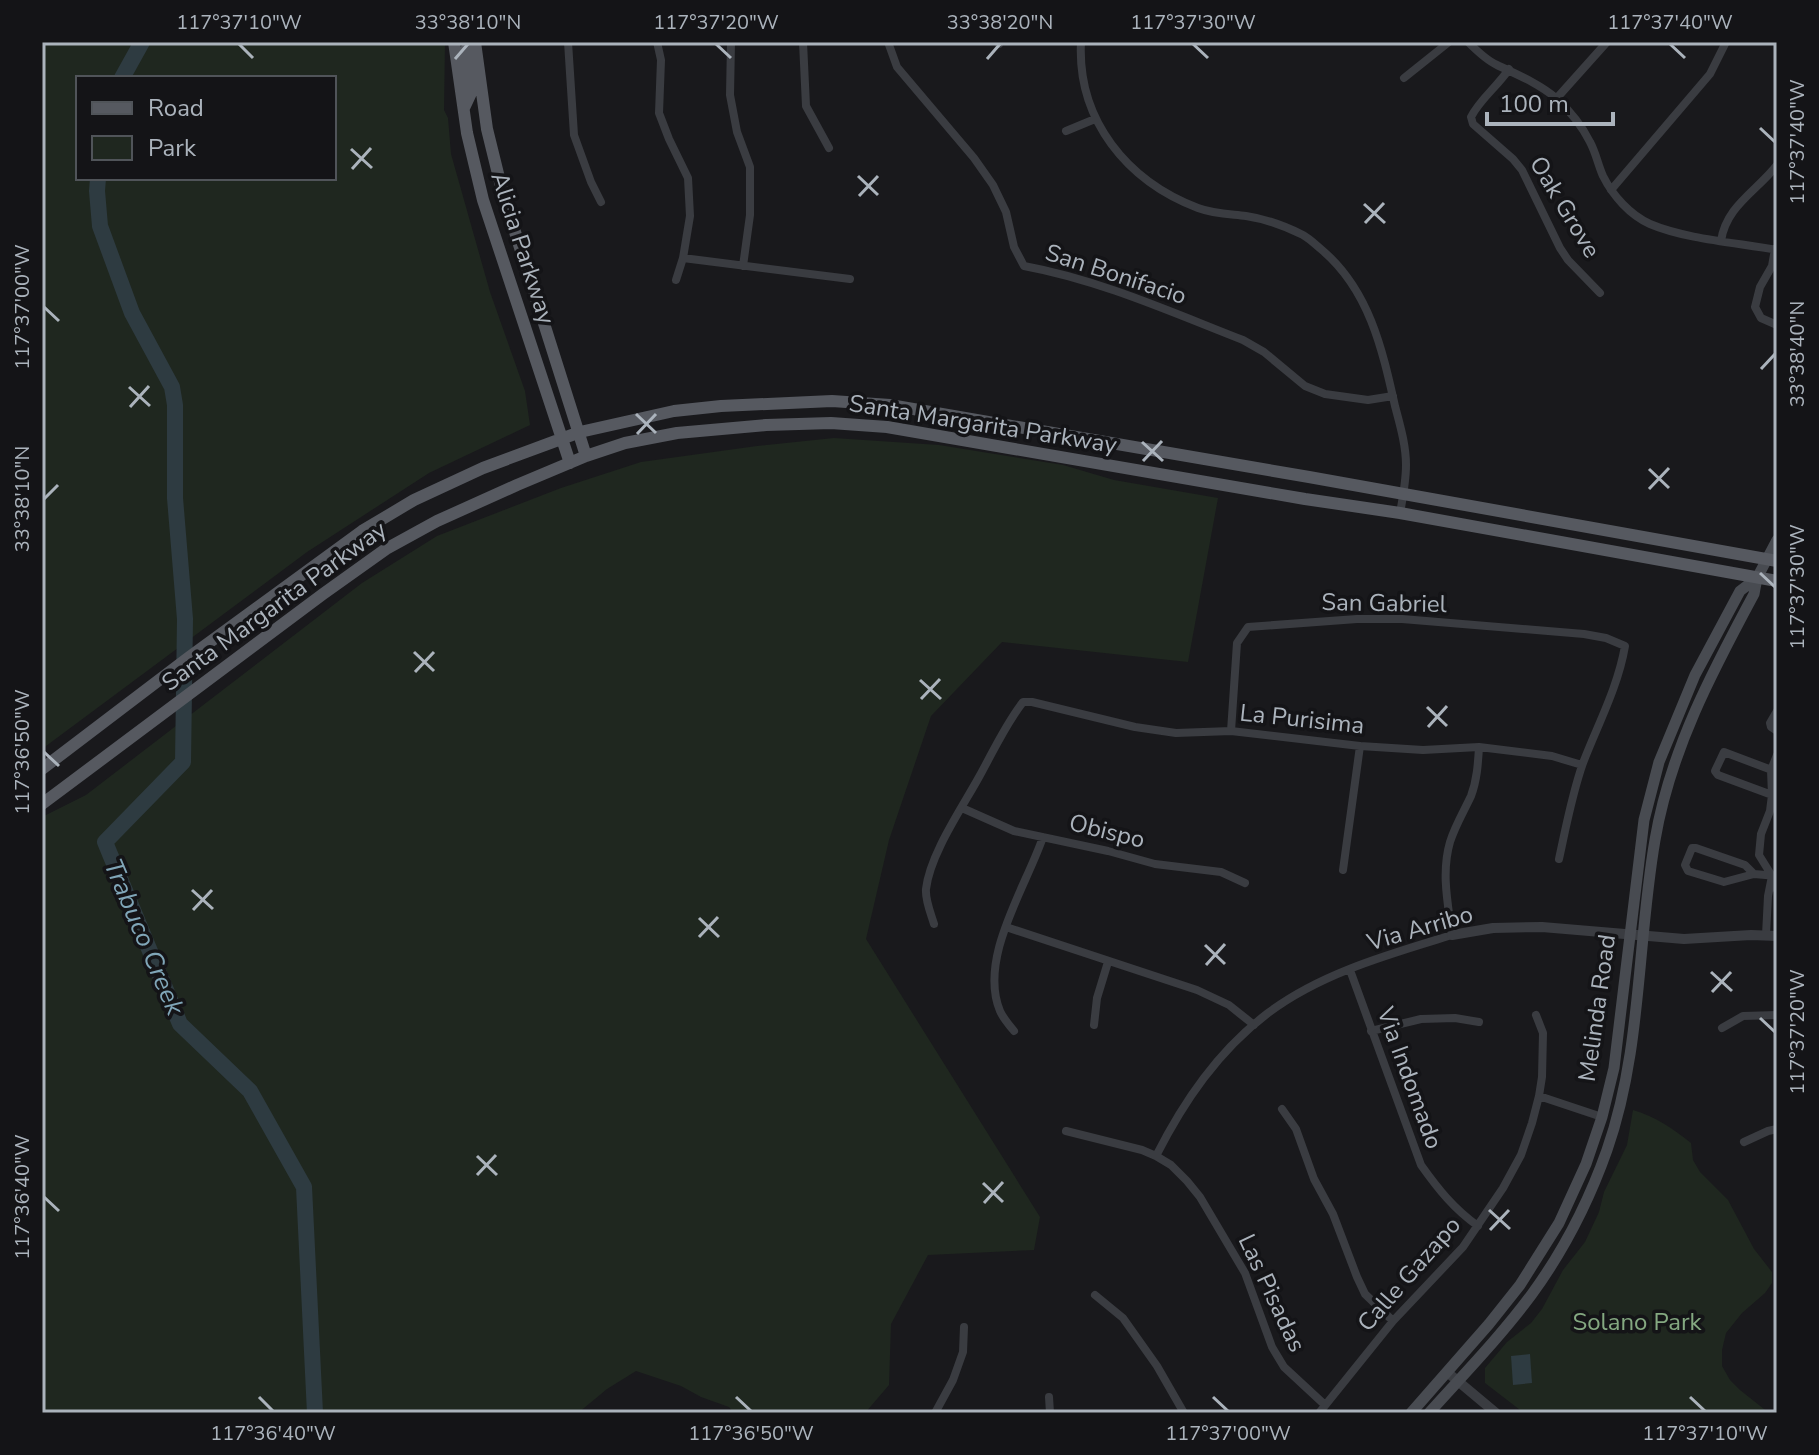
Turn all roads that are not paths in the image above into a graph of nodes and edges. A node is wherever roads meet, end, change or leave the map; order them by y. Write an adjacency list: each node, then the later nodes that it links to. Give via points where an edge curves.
1 (454, 42): 16 (main road, Alicia Parkway)
2 (473, 42): 16 (main road, via 466,50 472,91); 32 (main road, Alicia Parkway, via 503,194)
3 (568, 42): 22 (street, via 574,135)
4 (657, 42): 25 (street, via 659,113 688,178 690,216)
5 (731, 42): 26 (street, via 730,95 750,167)
6 (803, 42): 19 (street, via 806,106)
7 (888, 42): 31 (street, San Bonifacio, via 897,67 993,185 1024,266 1094,283 1243,340 1305,386 1325,394 1368,400)
8 (1081, 42): 17 (street, via 1086,94)
9 (1449, 42): 14 (street)
10 (1468, 42): 13 (street)
11 (1607, 42): 15 (street)
12 (1726, 42): 21 (street, via 1710,74)
13 (1509, 69): 15 (street); 29 (street, Oak Grove, via 1474,111 1473,124 1522,170 1560,248)
14 (1404, 78)
15 (1556, 99): 21 (street, via 1590,142)
16 (464, 110): 33 (main road, Alicia Parkway, via 483,200)
17 (1095, 119): 18 (street); 31 (street, via 1122,157 1171,195 1223,215 1272,221 1306,237 1335,261 1374,324)
18 (1066, 131)
19 (829, 148)
20 (1777, 165): 23 (street, via 1730,214)
21 (1611, 190): 23 (street, via 1647,223)
22 (601, 202)
23 (1721, 241): 24 (street)
24 (1776, 249): 30 (street, via 1755,307 1761,318)
25 (683, 258): 26 (street); 28 (street)
26 (743, 266): 27 (street)
27 (850, 279)
28 (676, 280)
29 (1600, 293)
30 (1777, 325)
31 (1393, 396): 36 (street, via 1405,452)
32 (580, 432): 33 (main road, Santa Margarita Parkway); 34 (main road, Alicia Parkway); 36 (main road, Santa Margarita Parkway, via 721,406 832,401 890,405)
33 (562, 439): 35 (main road, Alicia Parkway); 49 (main road, Santa Margarita Parkway, via 483,468 362,531)
34 (586, 456): 35 (main road, Santa Margarita Parkway); 37 (main road, Santa Margarita Parkway, via 677,433 831,423 927,433)
35 (570, 463): 52 (main road, Santa Margarita Parkway, via 386,549)
36 (1404, 495): 37 (street); 39 (main road, Santa Margarita Parkway)
37 (1400, 513): 40 (main road, Santa Margarita Parkway)
38 (1777, 540): 39 (main road, Melinda Road)
39 (1772, 560): 40 (main road, Melinda Road)
40 (1757, 578): 41 (main road, Santa Margarita Parkway); 63 (main road, Melinda Road, via 1740,591 1702,661 1659,762 1644,820); 65 (main road, Melinda Road, via 1673,766 1655,839)
41 (1777, 581)
42 (1777, 711): 44 (street, via 1770,723)
43 (1231, 731): 45 (street, La Purisima); 48 (street, San Gabriel, via 1237,643 1248,627 1402,619 1584,634 1625,646 1622,667); 53 (street, La Purisima, via 1176,733 1023,702)
44 (1777, 731)
45 (1360, 746): 46 (street, La Purisima); 56 (street)
46 (1479, 747): 48 (street, La Purisima); 64 (street, via 1472,794 1447,857)
47 (1777, 755): 50 (street)
48 (1582, 765): 55 (street)
49 (42, 768)
50 (1774, 771): 51 (street); 51 (street, via 1724,752 1715,771)
51 (1772, 795): 58 (street, via 1759,855)
52 (42, 804)
53 (962, 808): 54 (street, Obispo, via 1014,831); 61 (street, via 930,871 925,892)
54 (1043, 837): 59 (street, Obispo, via 1155,864 1221,872); 62 (street)
55 (1559, 859)
56 (1343, 870)
57 (1754, 874): 57 (street, via 1724,882 1688,871 1685,865 1689,851 1696,848 1745,865); 58 (street)
58 (1775, 876): 60 (street); 66 (street, via 1768,896)
59 (1245, 883)
60 (1777, 890)
61 (934, 924)
62 (1006, 927): 67 (street); 75 (street, via 993,978 1001,1014)
63 (1629, 934): 64 (street, Via Arribo, via 1542,927); 65 (street, Via Arribo); 79 (main road, Melinda Road, via 1614,1068)
64 (1452, 935): 68 (street, Via Arribo)
65 (1644, 936): 66 (street, Via Arribo); 89 (main road, Melinda Road, via 1626,1083 1594,1185 1541,1280)
66 (1771, 936)
67 (1108, 962): 72 (street); 73 (street, via 1197,990)
68 (1350, 970): 73 (street, Via Arribo, via 1311,987); 76 (street, Via Indomado)
69 (1536, 1015): 77 (street, Calle Gazapo, via 1543,1033)
70 (1777, 1015): 74 (street, via 1743,1016)
71 (1479, 1022): 76 (street, via 1421,1019)
72 (1094, 1025)
73 (1254, 1025): 83 (street, Via Arribo, via 1191,1094)
74 (1722, 1028)
75 (1014, 1031)
76 (1371, 1031): 84 (street, Via Indomado, via 1421,1165 1459,1213)
77 (1539, 1096): 79 (street); 84 (street, Calle Gazapo, via 1521,1155)
78 (1282, 1109): 86 (street, via 1296,1129 1365,1294)
79 (1602, 1117): 88 (main road, Melinda Road, via 1577,1186 1550,1238 1520,1285)
80 (1777, 1129): 82 (street)
81 (1066, 1131): 83 (street, Las Pisadas)
82 (1744, 1142)
83 (1156, 1156): 91 (street, Las Pisadas, via 1200,1197 1245,1273 1272,1347)
84 (1478, 1226): 86 (street, Calle Gazapo)
85 (1095, 1295): 94 (street, via 1123,1318)
86 (1393, 1321): 91 (street, Calle Gazapo)
87 (964, 1327): 92 (street, via 963,1352)
88 (1447, 1372): 89 (street); 95 (main road, Melinda Road)
89 (1457, 1381): 96 (main road, Melinda Road); 97 (street)
90 (1049, 1397): 93 (street)
91 (1322, 1409)
92 (935, 1413)
93 (1050, 1413)
94 (1184, 1413)
95 (1411, 1413)
96 (1429, 1413)
97 (1496, 1413)

